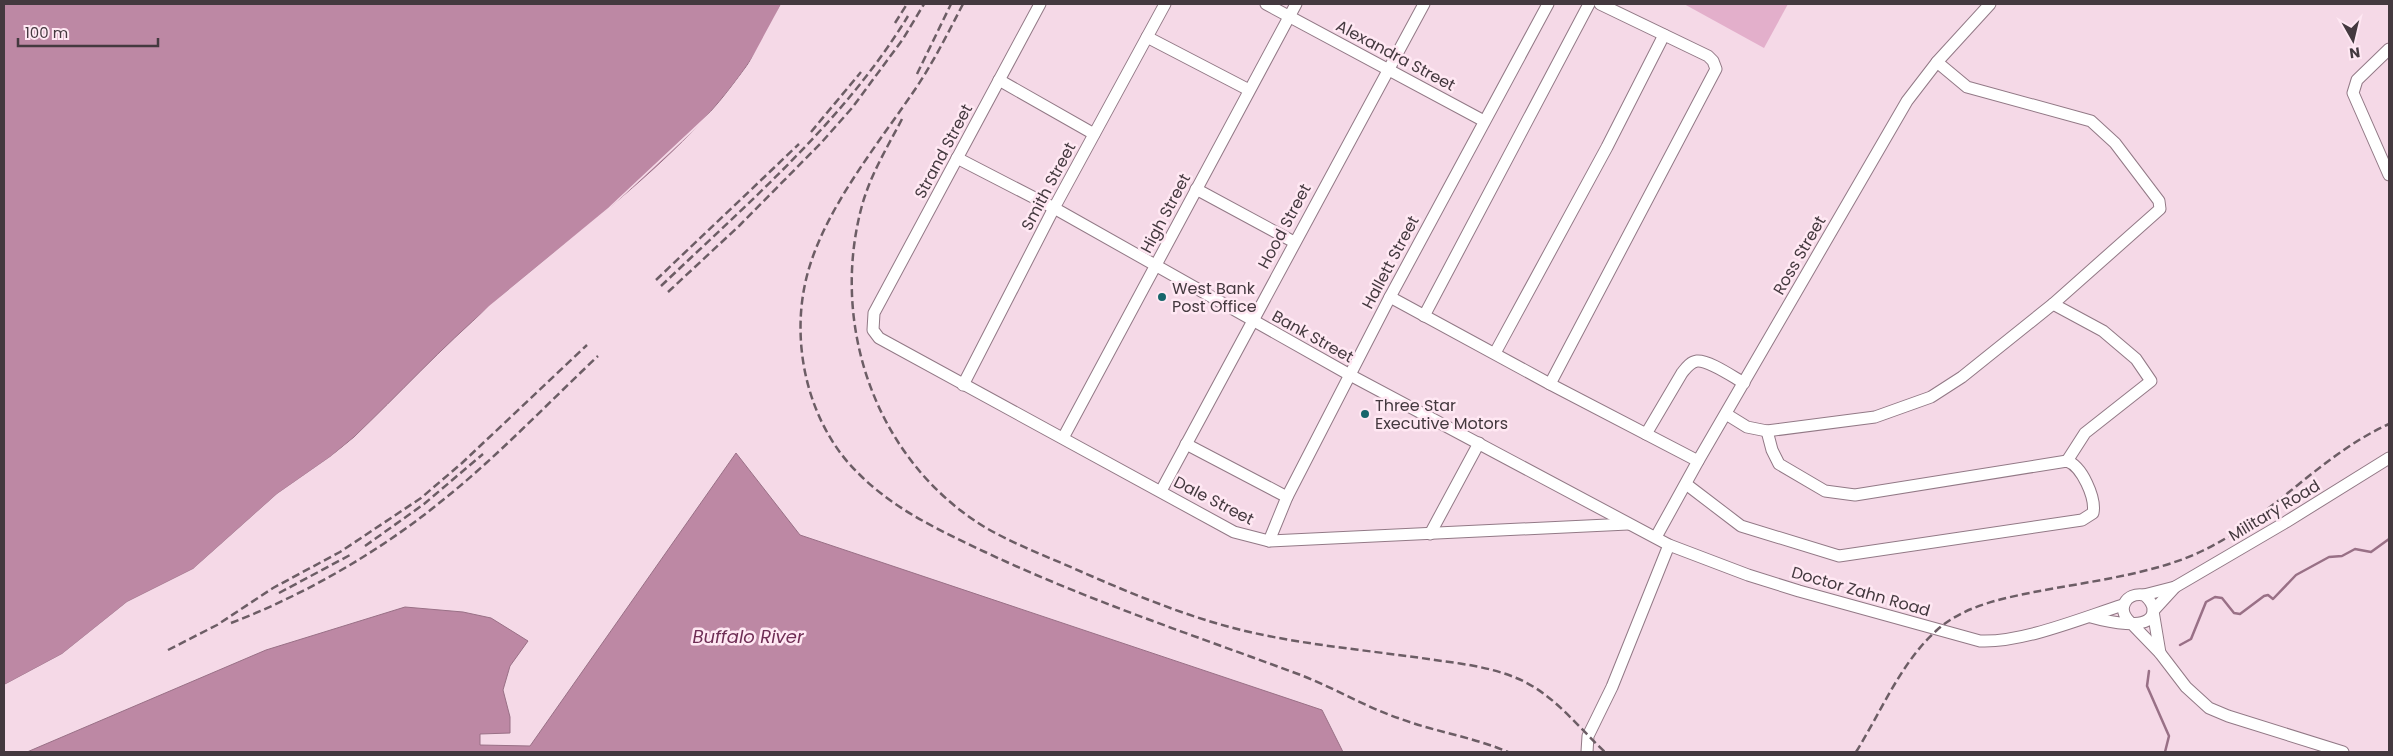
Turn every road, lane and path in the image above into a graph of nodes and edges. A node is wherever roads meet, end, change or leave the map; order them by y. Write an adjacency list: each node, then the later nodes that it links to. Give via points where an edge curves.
1 (1040, 4): 16 (street, Strand Street)
2 (1165, 4): 12 (street, Smith Street)
3 (1266, 4): 10 (street, Alexandra Street)
4 (1296, 4): 10 (street, High Street)
5 (1424, 4): 15 (street, Hood Street)
6 (1548, 4): 18 (street, Hallett Street)
7 (1589, 4): 29 (street)
8 (1600, 4): 11 (street)
9 (1990, 4): 14 (street, Ross Street)
10 (1290, 16): 15 (street, Alexandra Street); 17 (street, High Street)
11 (1664, 35): 31 (street); 34 (street, via 1710,58 1716,70)
12 (1147, 36): 17 (street); 19 (street, Smith Street)
13 (2389, 49): 21 (street, via 2362,74 2354,85 2353,93)
14 (1937, 62): 27 (street, via 1967,87 2091,121 2114,143 2159,201 2157,213); 33 (street, Ross Street, via 1907,101)
15 (1387, 69): 18 (street, Alexandra Street); 24 (street, Hood Street)
16 (999, 80): 19 (street); 20 (street, Strand Street)
17 (1250, 90): 22 (street, High Street)
18 (1484, 121): 26 (street, Hallett Street)
19 (1094, 134): 23 (street, Smith Street)
20 (957, 158): 23 (street, Bank Street); 28 (street, Strand Street)
21 (2389, 175)
22 (1196, 189): 24 (street); 25 (street, High Street)
23 (1054, 208): 25 (street, Bank Street); 35 (street, Smith Street)
24 (1294, 242): 30 (street, Hood Street)
25 (1155, 265): 30 (street, Bank Street); 39 (street, High Street)
26 (1390, 297): 29 (street); 32 (street, Hallett Street)
27 (2053, 304): 37 (street, via 1962,377 1931,397 1875,417); 44 (street, via 2116,341 2136,359 2151,381 2085,433)
28 (874, 314): 35 (street, Dale Street, via 874,330 879,338)
29 (1424, 316): 31 (street)
30 (1254, 322): 32 (street, Bank Street); 41 (street, Hood Street)
31 (1495, 354): 34 (street)
32 (1350, 375): 40 (street, Bank Street); 47 (street, Hallett Street)
33 (1744, 383): 36 (street, Ross Street); 38 (street, via 1706,363 1697,361 1689,365)
34 (1550, 384): 38 (street)
35 (963, 385): 39 (street, Dale Street)
36 (1726, 414): 37 (street, via 1747,427); 43 (street, Ross Street)
37 (1767, 431): 44 (street, via 1779,464 1825,491 1838,494 1855,495)
38 (1646, 434): 43 (street)
39 (1063, 438): 46 (street, Dale Street)
40 (1478, 443): 48 (street, Bank Street); 49 (street)
41 (1186, 444): 46 (street, Hood Street); 47 (street)
42 (2389, 458): 53 (street, Military Road)
43 (1698, 461): 45 (street, Ross Street)
44 (2067, 461): 45 (street, via 2077,467 2093,502 2093,513 2087,518 1845,556 1832,555 1741,526)
45 (1686, 484): 50 (street, Ross Street)
46 (1161, 491): 51 (street, Dale Street, via 1234,532)
47 (1287, 497): 51 (street, Hallett Street)
48 (1630, 524): 49 (street, Dale Street); 50 (street, Doctor Zahn Road)
49 (1430, 534): 51 (street, Dale Street)
50 (1656, 537): 52 (street, Doctor Zahn Road)
51 (1269, 541)
52 (1669, 545): 57 (street, Doctor Zahn Road, via 1799,591 1974,640 2002,641); 60 (street, via 1612,686 1588,736)
53 (2176, 587): 54 (street, Military Road); 56 (street, Military Road)
54 (2144, 595): 55 (street, Doctor Zahn Road, via 2131,595); 56 (street)
55 (2123, 605): 57 (street, Doctor Zahn Road); 58 (street, via 2125,618)
56 (2153, 611): 58 (street, Doctor Zahn Road, via 2142,624); 59 (street)
57 (2091, 617): 58 (street, Doctor Zahn Road)
58 (2130, 622): 59 (street)
59 (2160, 653): 61 (street, via 2186,687 2209,708)
60 (1587, 752)
61 (2343, 752)

